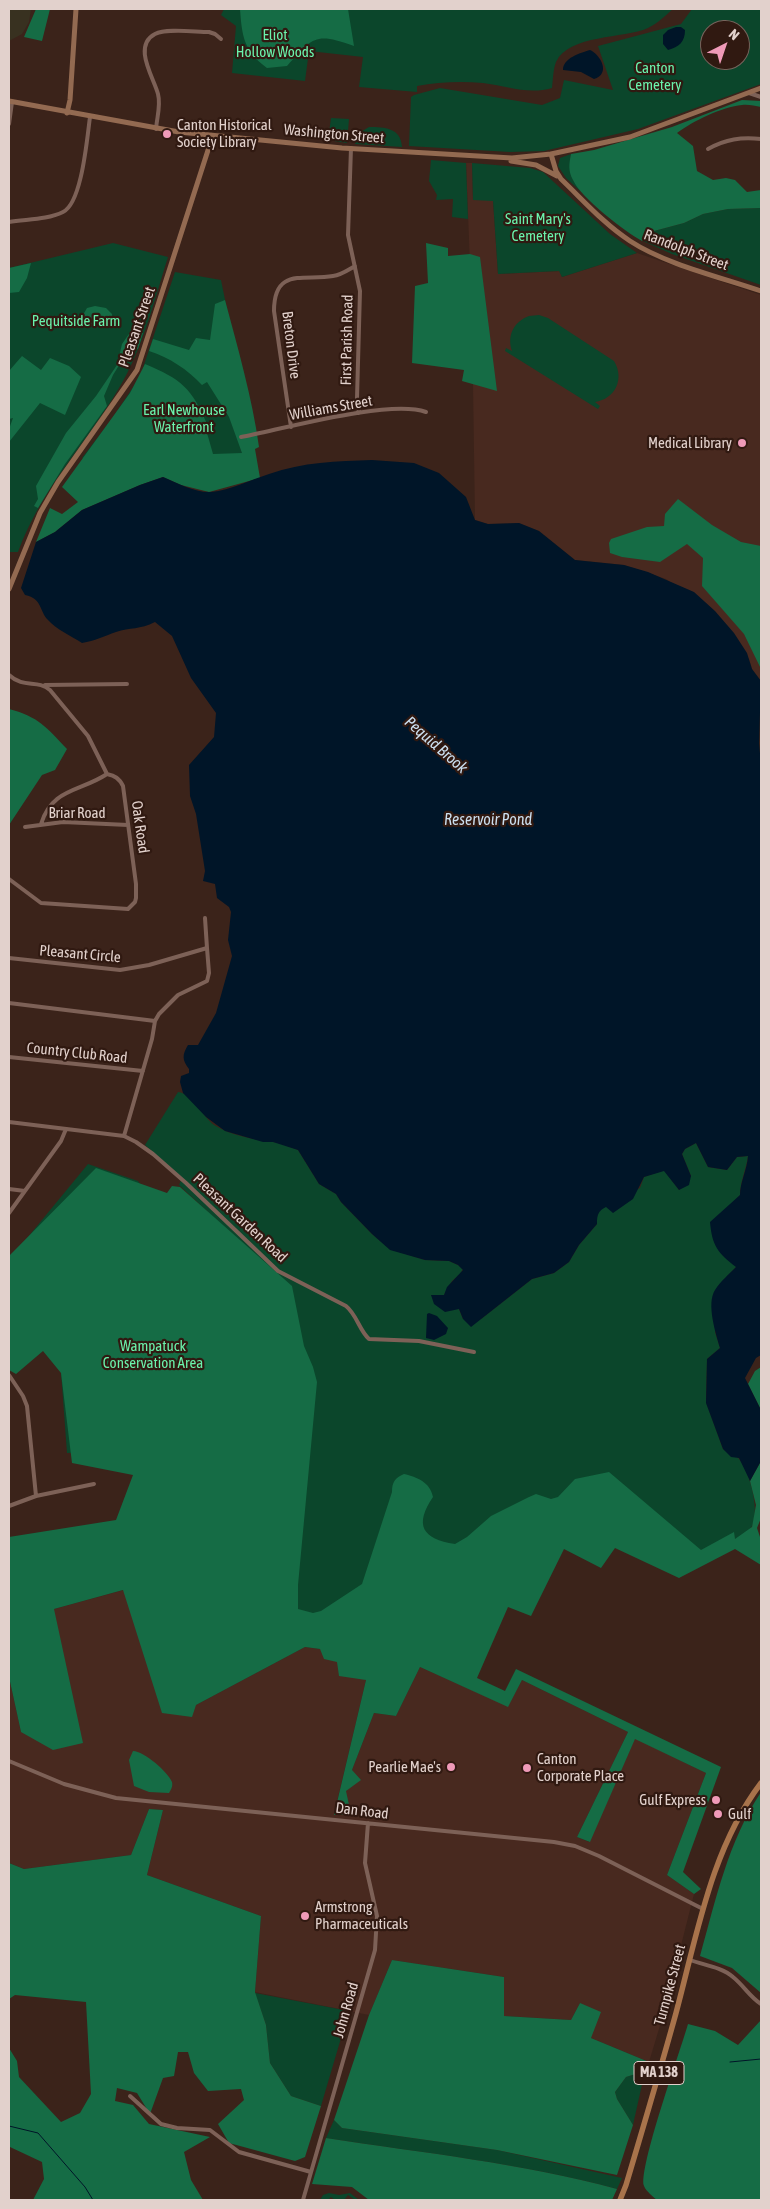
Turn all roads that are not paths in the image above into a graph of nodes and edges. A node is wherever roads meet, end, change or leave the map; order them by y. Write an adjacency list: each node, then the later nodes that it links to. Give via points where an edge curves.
1 (76, 9): 7 (main road)
2 (221, 39): 10 (street, via 209,32 164,32 149,39 144,53 158,94)
3 (761, 88): 4 (main road, Washington Street)
4 (748, 93): 5 (street); 15 (main road, Washington Street, via 630,137)
5 (761, 97)
6 (10, 101): 7 (main road, Washington Street); 9 (street)
7 (67, 113): 8 (main road, Washington Street)
8 (90, 117): 10 (main road, Washington Street); 20 (street, via 79,185 71,206 55,215)
9 (9, 124)
10 (156, 129): 11 (main road, Washington Street)
11 (211, 135): 13 (main road, Washington Street); 27 (main road, Pleasant Street, via 137,370 58,482 40,513)
12 (761, 139): 14 (street, via 730,139)
13 (351, 148): 17 (main road, Washington Street); 21 (street, First Parish Road, via 348,235)
14 (708, 149)
15 (551, 154): 16 (main road, Washington Street); 19 (main road, Randolph Street)
16 (544, 156): 17 (main road, Washington Street); 18 (main road)
17 (480, 157): 18 (main road, Washington Street, via 536,165)
18 (553, 173): 19 (main road, Washington Street)
19 (561, 180): 22 (main road, Randolph Street, via 609,225 639,246)
20 (9, 222)
21 (355, 266): 24 (street, First Parish Road, via 360,292); 25 (street, Breton Drive, via 336,276 294,278 276,292 274,311)
22 (761, 292)
23 (426, 412): 24 (street, Williams Street, via 410,408)
24 (359, 414): 25 (street, Williams Street)
25 (290, 427): 26 (street, Williams Street)
26 (241, 437)
27 (9, 590)
28 (9, 674): 30 (street, via 19,683)
29 (127, 684): 30 (street)
30 (44, 685): 31 (street, Oak Road, via 88,736)
31 (107, 774): 32 (street, via 59,796 48,807); 33 (street, Oak Road, via 115,776 123,786)
32 (41, 824): 33 (street, Briar Road); 34 (street, Briar Road)
33 (128, 825): 35 (street, Oak Road, via 136,884 135,902 128,909 41,903)
34 (26, 827)
35 (9, 879)
36 (205, 918): 37 (street)
37 (207, 948): 38 (street, Pleasant Circle, via 120,970); 40 (street, via 207,982 178,995)
38 (9, 958)
39 (9, 1003): 40 (street)
40 (155, 1021): 42 (street)
41 (9, 1057): 42 (street, Country Club Road)
42 (143, 1071): 45 (street)
43 (9, 1122): 44 (street, Pleasant Garden Road)
44 (66, 1129): 45 (street, Pleasant Garden Road); 47 (street)
45 (124, 1136): 49 (street, Pleasant Garden Road, via 153,1154 278,1271 346,1306 369,1339 419,1341)
46 (9, 1189): 47 (street)
47 (25, 1191): 48 (street)
48 (9, 1213)
49 (474, 1352)
50 (9, 1375): 52 (street, via 27,1406)
51 (94, 1484): 52 (street)
52 (36, 1496): 53 (street)
53 (9, 1506)
54 (9, 1761): 56 (street, Dan Road, via 64,1784 108,1796)
55 (761, 1783): 57 (main road, Turnpike Street / MA 138, via 730,1834)
56 (368, 1823): 57 (street, Dan Road, via 575,1846); 61 (street, John Road, via 365,1863 377,1916 375,1950)
57 (704, 1909): 58 (main road, Turnpike Street / MA 138)
58 (690, 1960): 59 (street, via 733,1976); 63 (main road, Turnpike Street / MA 138)
59 (761, 2004)
60 (130, 2096): 61 (street, via 161,2124 210,2130 239,2152)
61 (312, 2172): 62 (street, John Road)
62 (303, 2200)
63 (620, 2200)

